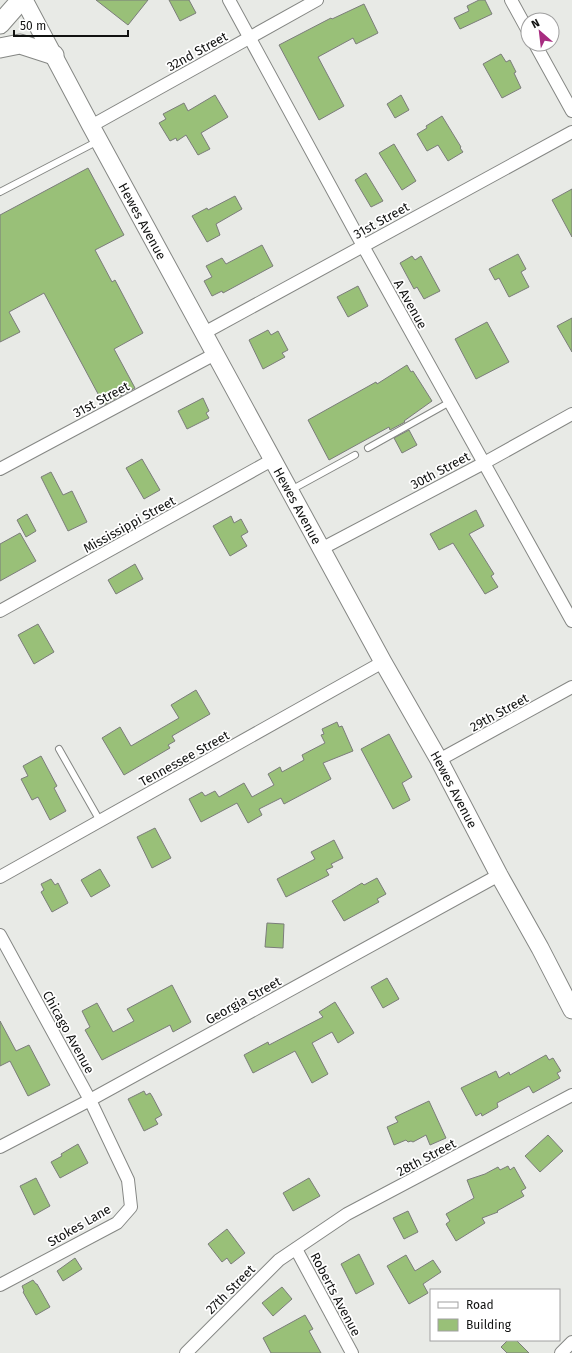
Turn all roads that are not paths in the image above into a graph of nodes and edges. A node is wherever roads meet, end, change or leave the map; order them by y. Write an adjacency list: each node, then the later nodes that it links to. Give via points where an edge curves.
1 (23, 0): 6 (main road); 10 (main road, Hewes Avenue)
2 (229, 0): 7 (street, A Avenue)
3 (317, 0): 7 (street, 32nd Street)
4 (511, 0): 5 (street)
5 (520, 16)
6 (0, 24)
7 (249, 38): 13 (street, 32nd Street); 15 (street, A Avenue)
8 (0, 48): 10 (main road, via 20,44)
9 (539, 52): 11 (street)
10 (54, 55): 13 (main road, Hewes Avenue)
11 (572, 111)
12 (572, 132): 15 (street, 31st Street)
13 (95, 133): 14 (lane); 16 (main road, Hewes Avenue)
14 (0, 192)
15 (363, 246): 16 (street, 31st Street); 18 (street, A Avenue)
16 (204, 333): 17 (main road, Hewes Avenue)
17 (215, 354): 22 (main road, Hewes Avenue); 24 (street, 31st Street)
18 (450, 402): 20 (lane); 23 (street, A Avenue)
19 (572, 414): 23 (street, 30th Street)
20 (368, 448)
21 (355, 455): 25 (lane)
22 (272, 460): 25 (main road, Hewes Avenue); 27 (street, Mississippi Street)
23 (484, 463): 26 (street, 30th Street); 28 (street, A Avenue)
24 (0, 469)
25 (289, 491): 26 (main road, Hewes Avenue)
26 (321, 549): 29 (main road, Hewes Avenue)
27 (0, 612)
28 (572, 621)
29 (383, 662): 32 (main road, Hewes Avenue); 33 (street, Tennessee Street)
30 (572, 687): 32 (street, 29th Street)
31 (59, 749): 33 (lane)
32 (439, 760): 34 (main road, Hewes Avenue)
33 (100, 821): 35 (street, Tennessee Street)
34 (499, 875): 37 (main road, Hewes Avenue); 39 (street, Georgia Street)
35 (0, 877)
36 (0, 935): 39 (street, Chicago Avenue)
37 (572, 1010)
38 (572, 1095): 42 (street, 28th Street, via 347,1214)
39 (90, 1100): 40 (street, Chicago Avenue); 41 (street, Georgia Street)
40 (111, 1144): 43 (street, Stokes Lane, via 128,1180 131,1207 117,1223)
41 (0, 1147)
42 (296, 1249): 45 (street, 27th Street, via 280,1260); 46 (street, Roberts Avenue)
43 (0, 1284)
44 (572, 1342): 47 (street)
45 (186, 1353)
46 (352, 1353)
47 (561, 1353)

